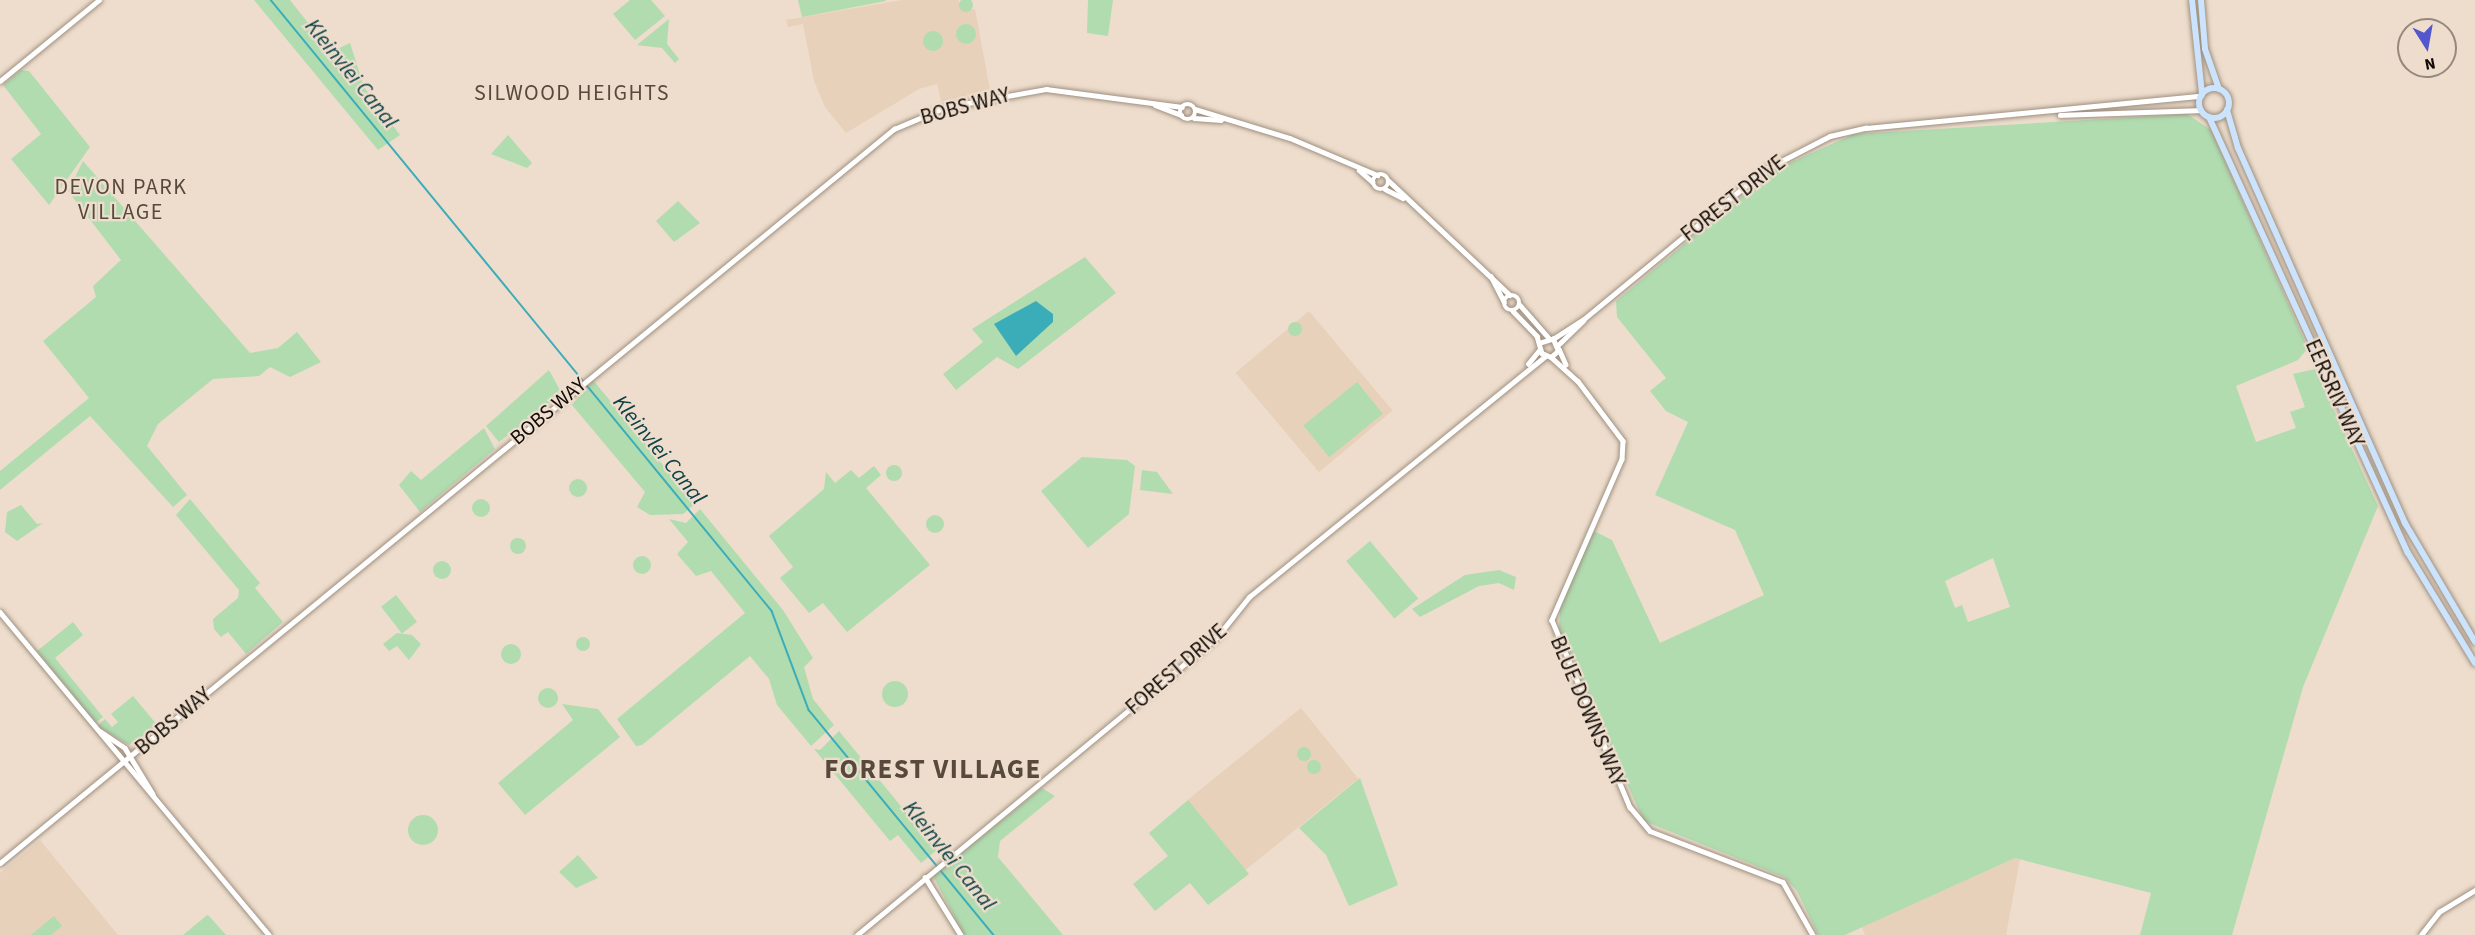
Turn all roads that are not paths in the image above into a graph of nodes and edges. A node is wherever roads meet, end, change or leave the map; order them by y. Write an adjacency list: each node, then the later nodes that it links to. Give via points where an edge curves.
1 (99, 0): 4 (street)
2 (2192, 0): 6 (main road)
3 (2200, 0): 5 (main road, via 2205,49)
4 (0, 81)
5 (2219, 89): 6 (main road); 11 (main road, via 2227,97)
6 (2201, 95): 10 (main road); 12 (street, FOREST DRIVE)
7 (1150, 103): 8 (street, BOBS WAY); 13 (street, BOBS WAY); 39 (street, BOBS WAY, via 1046,89 952,105 903,124)
8 (1182, 106): 9 (street, BOBS WAY); 13 (street)
9 (1195, 109): 15 (street); 16 (street)
10 (2201, 110): 12 (street, FOREST DRIVE); 14 (main road)
11 (2227, 110): 14 (main road); 36 (main road, EERSRIV WAY, via 2242,159 2405,523)
12 (2048, 114): 28 (street, FOREST DRIVE, via 1866,128 1808,144 1766,170)
13 (1181, 115): 15 (street, BOBS WAY)
14 (2209, 117): 37 (main road, EERSRIV WAY, via 2408,553)
15 (1192, 118): 16 (street)
16 (1224, 120): 17 (street, via 1290,138)
17 (1355, 167): 18 (street); 20 (street)
18 (1377, 175): 19 (street); 20 (street)
19 (1389, 181): 21 (street); 22 (street)
20 (1373, 182): 21 (street, via 1378,189)
21 (1385, 189): 22 (street)
22 (1411, 202): 23 (street)
23 (1491, 276): 24 (street); 25 (street)
24 (1510, 295): 25 (street); 26 (street)
25 (1504, 302): 27 (street)
26 (1520, 305): 27 (street); 29 (street)
27 (1513, 311): 30 (street)
28 (1584, 319): 29 (street, FOREST DRIVE); 31 (street, FOREST DRIVE)
29 (1551, 338): 30 (street, FOREST DRIVE); 31 (street, BLUE DOWNS WAY)
30 (1540, 346): 32 (street, BLUE DOWNS WAY); 33 (street, FOREST DRIVE)
31 (1558, 347): 32 (street, FOREST DRIVE); 34 (street, BLUE DOWNS WAY)
32 (1548, 356): 33 (street, FOREST DRIVE); 34 (street, BLUE DOWNS WAY)
33 (1518, 374): 43 (street, FOREST DRIVE, via 1249,597 1217,637)
34 (1572, 375): 48 (street, BLUE DOWNS WAY, via 1619,431 1623,450 1554,608 1555,637 1640,824 1783,882)
35 (0, 612): 38 (street)
36 (2475, 642)
37 (2475, 663)
38 (87, 718): 39 (street); 40 (street)
39 (131, 755): 40 (street, BOBS WAY); 41 (street)
40 (123, 762): 41 (street); 42 (street, BOBS WAY)
41 (158, 801): 45 (street)
42 (0, 863)
43 (925, 877): 46 (street, FOREST DRIVE); 47 (street)
44 (2475, 890): 49 (street, via 2439,912)
45 (269, 935)
46 (857, 935)
47 (961, 935)
48 (1813, 935)
49 (2421, 935)

